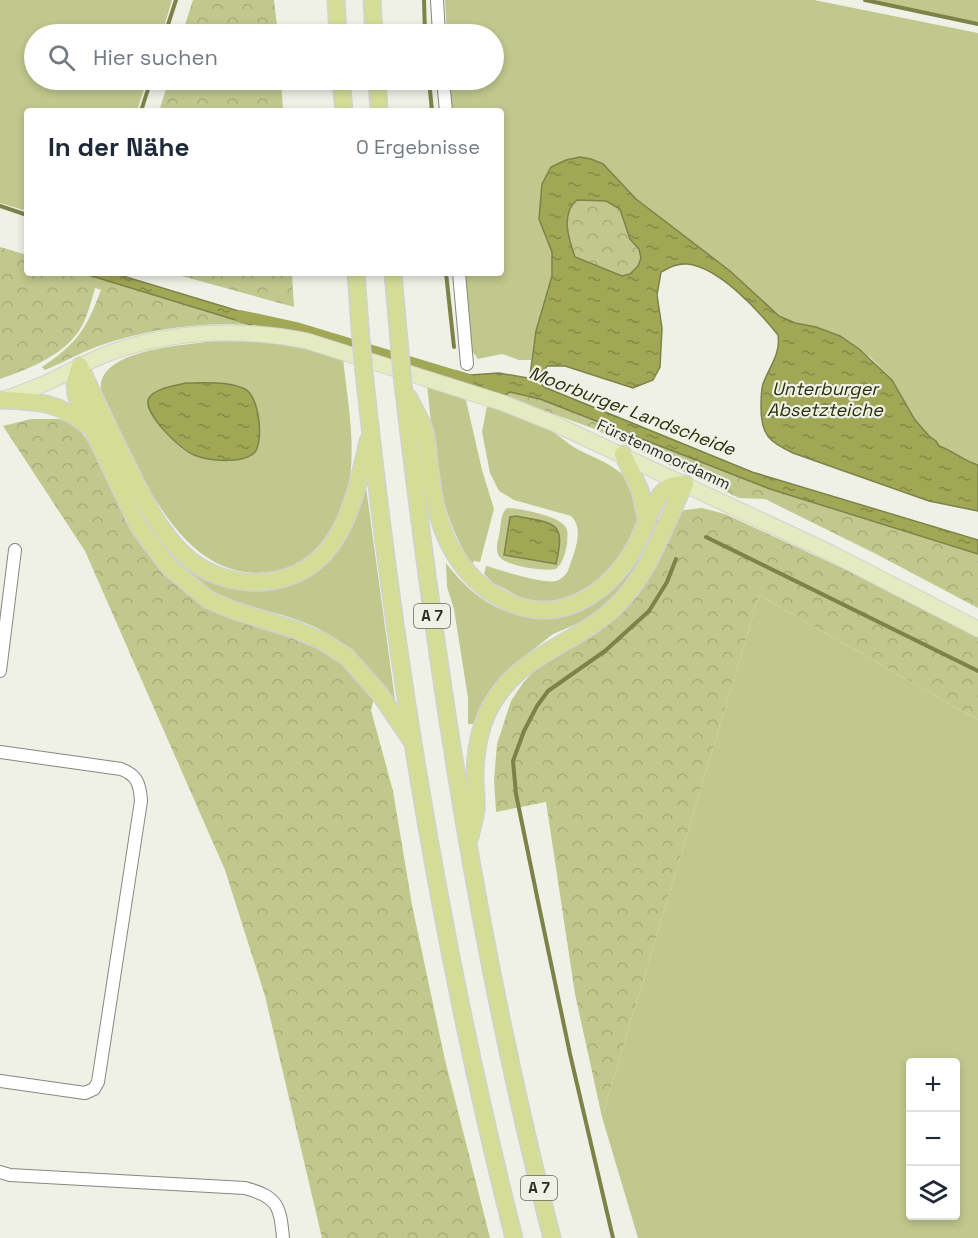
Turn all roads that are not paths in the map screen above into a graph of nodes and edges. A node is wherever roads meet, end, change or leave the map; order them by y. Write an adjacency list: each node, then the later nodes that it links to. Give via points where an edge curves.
1 (336, 0): 4 (highway)
2 (372, 0): 5 (highway)
3 (437, 0): 6 (lane)
4 (337, 24)
5 (373, 24)
6 (439, 24)
7 (342, 90): 10 (highway)
8 (378, 90): 11 (highway)
9 (444, 90): 12 (lane)
10 (344, 108)
11 (379, 108)
12 (446, 108)
13 (356, 276): 21 (highway, A 7, bridge)
14 (393, 276): 18 (highway, A 7, bridge)
15 (459, 276): 16 (lane)
16 (467, 364)
17 (80, 366): 19 (main road, Fürstenmoordamm); 20 (highway, via 74,390); 21 (highway, via 161,526 190,560 231,580 253,583 290,577 325,553 338,536 357,490); 22 (main road, Fürstenmoordamm, via 148,342 226,332 276,335 320,345 503,404)
18 (403, 384): 24 (highway, via 425,432 434,497 446,537 475,581 499,599 537,610 580,602 618,572); 30 (highway, A 7, via 426,577)
19 (1, 400): 20 (highway, via 50,404 75,415)
20 (91, 428): 28 (highway, via 139,527 169,567 209,600 296,630 346,656 379,693)
21 (370, 429): 28 (highway, A 7)
22 (623, 454): 23 (main road, Fürstenmoordamm); 24 (highway, via 640,490)
23 (685, 484): 24 (highway, via 663,492); 26 (main road, Fürstenmoordamm); 30 (highway, via 644,570 629,592 602,618 520,671 491,706 478,748 476,809)
24 (647, 522)
25 (15, 550): 27 (lane)
26 (978, 629)
27 (0, 671)
28 (413, 743): 34 (highway, A 7, via 464,1023)
29 (0, 752): 31 (lane, via 121,769 137,779 141,801 98,1082 85,1093)
30 (468, 846): 35 (highway, A 7, via 526,1138)
31 (0, 1081)
32 (3, 1175): 33 (lane, via 245,1188 271,1198 278,1205)
33 (283, 1238)
34 (514, 1238)
35 (552, 1238)

